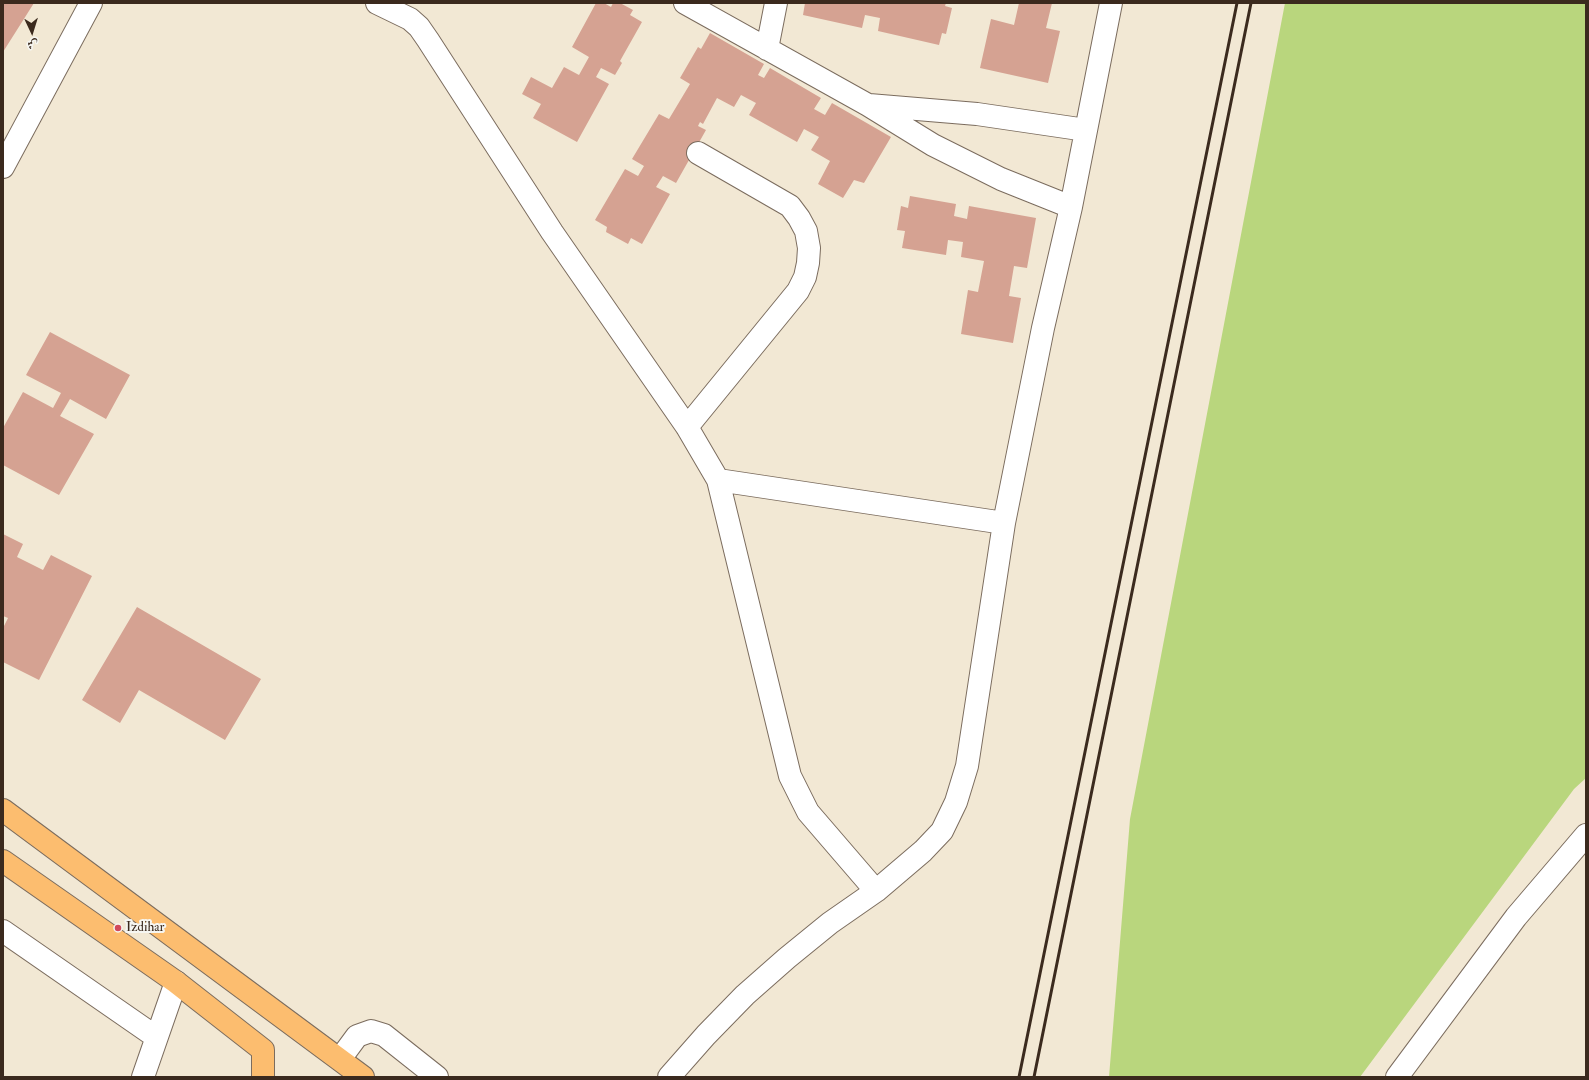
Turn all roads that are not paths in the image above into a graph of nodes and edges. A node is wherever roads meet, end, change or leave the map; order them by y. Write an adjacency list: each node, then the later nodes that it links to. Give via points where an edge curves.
1 (91, 3): 10 (street)
2 (377, 3): 12 (street, via 410,19 419,27 552,232)
3 (685, 3): 6 (street)
4 (776, 3): 6 (street)
5 (1111, 3): 8 (street)
6 (767, 48): 7 (street)
7 (868, 105): 8 (street, via 977,114); 11 (street, via 933,145 1000,179)
8 (1086, 130): 11 (street)
9 (698, 153): 12 (street, via 790,206 806,231 809,248 805,277 798,291)
10 (3, 166)
11 (1071, 207): 14 (street, via 1043,328)
12 (687, 427): 13 (street)
13 (718, 480): 14 (street); 18 (street, via 790,776 808,812)
14 (1004, 523): 18 (street, via 967,766 956,802 942,831 923,851)
15 (3, 810): 22 (main road)
16 (1586, 836): 28 (street, via 1516,918)
17 (3, 861): 20 (main road)
18 (876, 891): 27 (street, via 830,923 745,995)
19 (3, 931): 21 (street)
20 (176, 982): 21 (street); 24 (main road, via 263,1050)
21 (156, 1037): 23 (street)
22 (340, 1059): 25 (main road); 26 (street, via 358,1036 370,1031 384,1035)
23 (143, 1077)
24 (263, 1077)
25 (363, 1077)
26 (437, 1077)
27 (669, 1077)
28 (1397, 1077)

